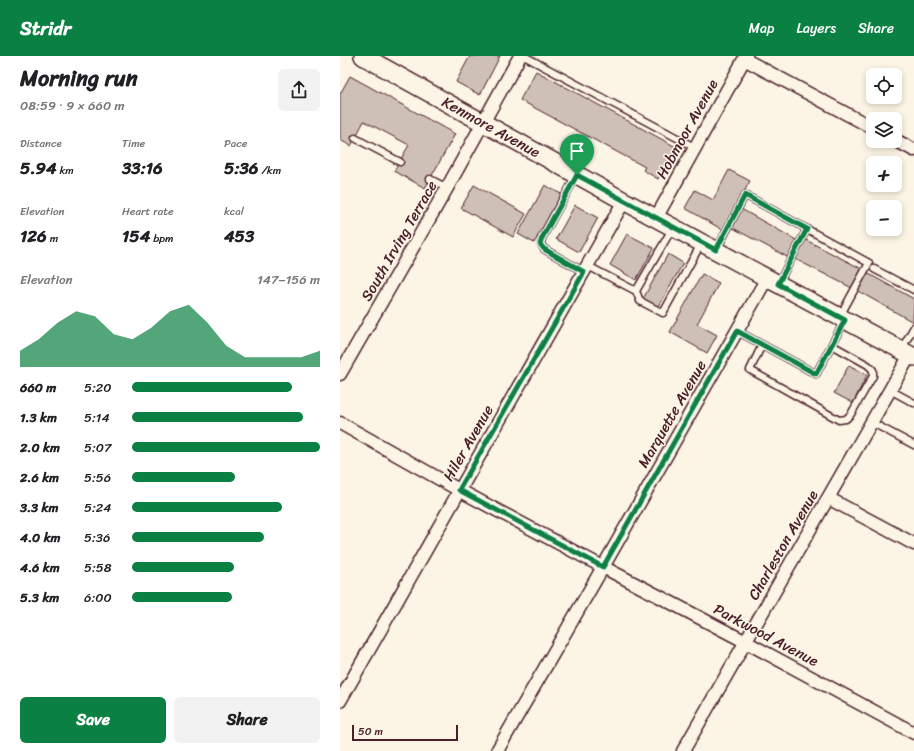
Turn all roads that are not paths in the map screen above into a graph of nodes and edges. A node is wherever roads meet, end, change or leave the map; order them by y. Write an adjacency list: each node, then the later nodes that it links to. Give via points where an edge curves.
1 (364, 56): 5 (main road, Kenmore Avenue)
2 (520, 56): 5 (street, South Irving Terrace)
3 (524, 56): 9 (lane)
4 (745, 58): 6 (street); 9 (street, Hobmoor Avenue)
5 (484, 123): 12 (main road, Kenmore Avenue); 14 (street, South Irving Terrace)
6 (866, 124)
7 (355, 138): 11 (lane)
8 (902, 144): 10 (street)
9 (696, 148): 16 (street, Hobmoor Avenue)
10 (914, 150)
11 (400, 162)
12 (577, 175): 15 (main road, Kenmore Avenue); 20 (lane, via 540,244 544,249)
13 (430, 179): 14 (lane)
14 (447, 188): 31 (street, South Irving Terrace)
15 (624, 201): 16 (main road, Kenmore Avenue); 20 (street, Hiler Avenue)
16 (656, 218): 17 (main road, Kenmore Avenue)
17 (673, 227): 19 (main road, Kenmore Avenue); 24 (lane)
18 (807, 229): 19 (lane, via 745,195); 22 (lane); 25 (lane, via 870,263)
19 (709, 246): 22 (main road, Kenmore Avenue); 24 (lane, via 663,313 640,301)
20 (586, 269): 24 (lane); 37 (street, Hiler Avenue)
21 (874, 269): 23 (lane)
22 (772, 281): 25 (main road, Kenmore Avenue); 27 (street, Marquette Avenue)
23 (914, 290)
24 (636, 291)
25 (842, 319): 29 (lane); 30 (main road, Kenmore Avenue)
26 (914, 327): 30 (lane)
27 (737, 331): 28 (lane); 40 (street, Marquette Avenue)
28 (762, 345): 29 (lane, via 816,374); 29 (lane, via 750,370 839,420 851,414 873,376 873,370)
29 (832, 345)
30 (908, 354): 32 (street, Charleston Avenue)
31 (340, 374)
32 (890, 390): 33 (lane); 34 (street, Charleston Avenue)
33 (914, 403)
34 (871, 422): 36 (lane); 38 (street, Charleston Avenue)
35 (340, 423): 37 (street, Parkwood Avenue)
36 (914, 445)
37 (459, 490): 40 (street, Parkwood Avenue); 42 (street, Hiler Avenue)
38 (828, 498): 39 (street); 41 (street, Charleston Avenue)
39 (914, 544)
40 (603, 566): 41 (street, Parkwood Avenue); 45 (street, Marquette Avenue)
41 (746, 642): 44 (street, Parkwood Avenue); 46 (street, Charleston Avenue)
42 (344, 686): 43 (street, Hiler Avenue)
43 (340, 701)
44 (914, 733)
45 (497, 751)
46 (683, 751)

